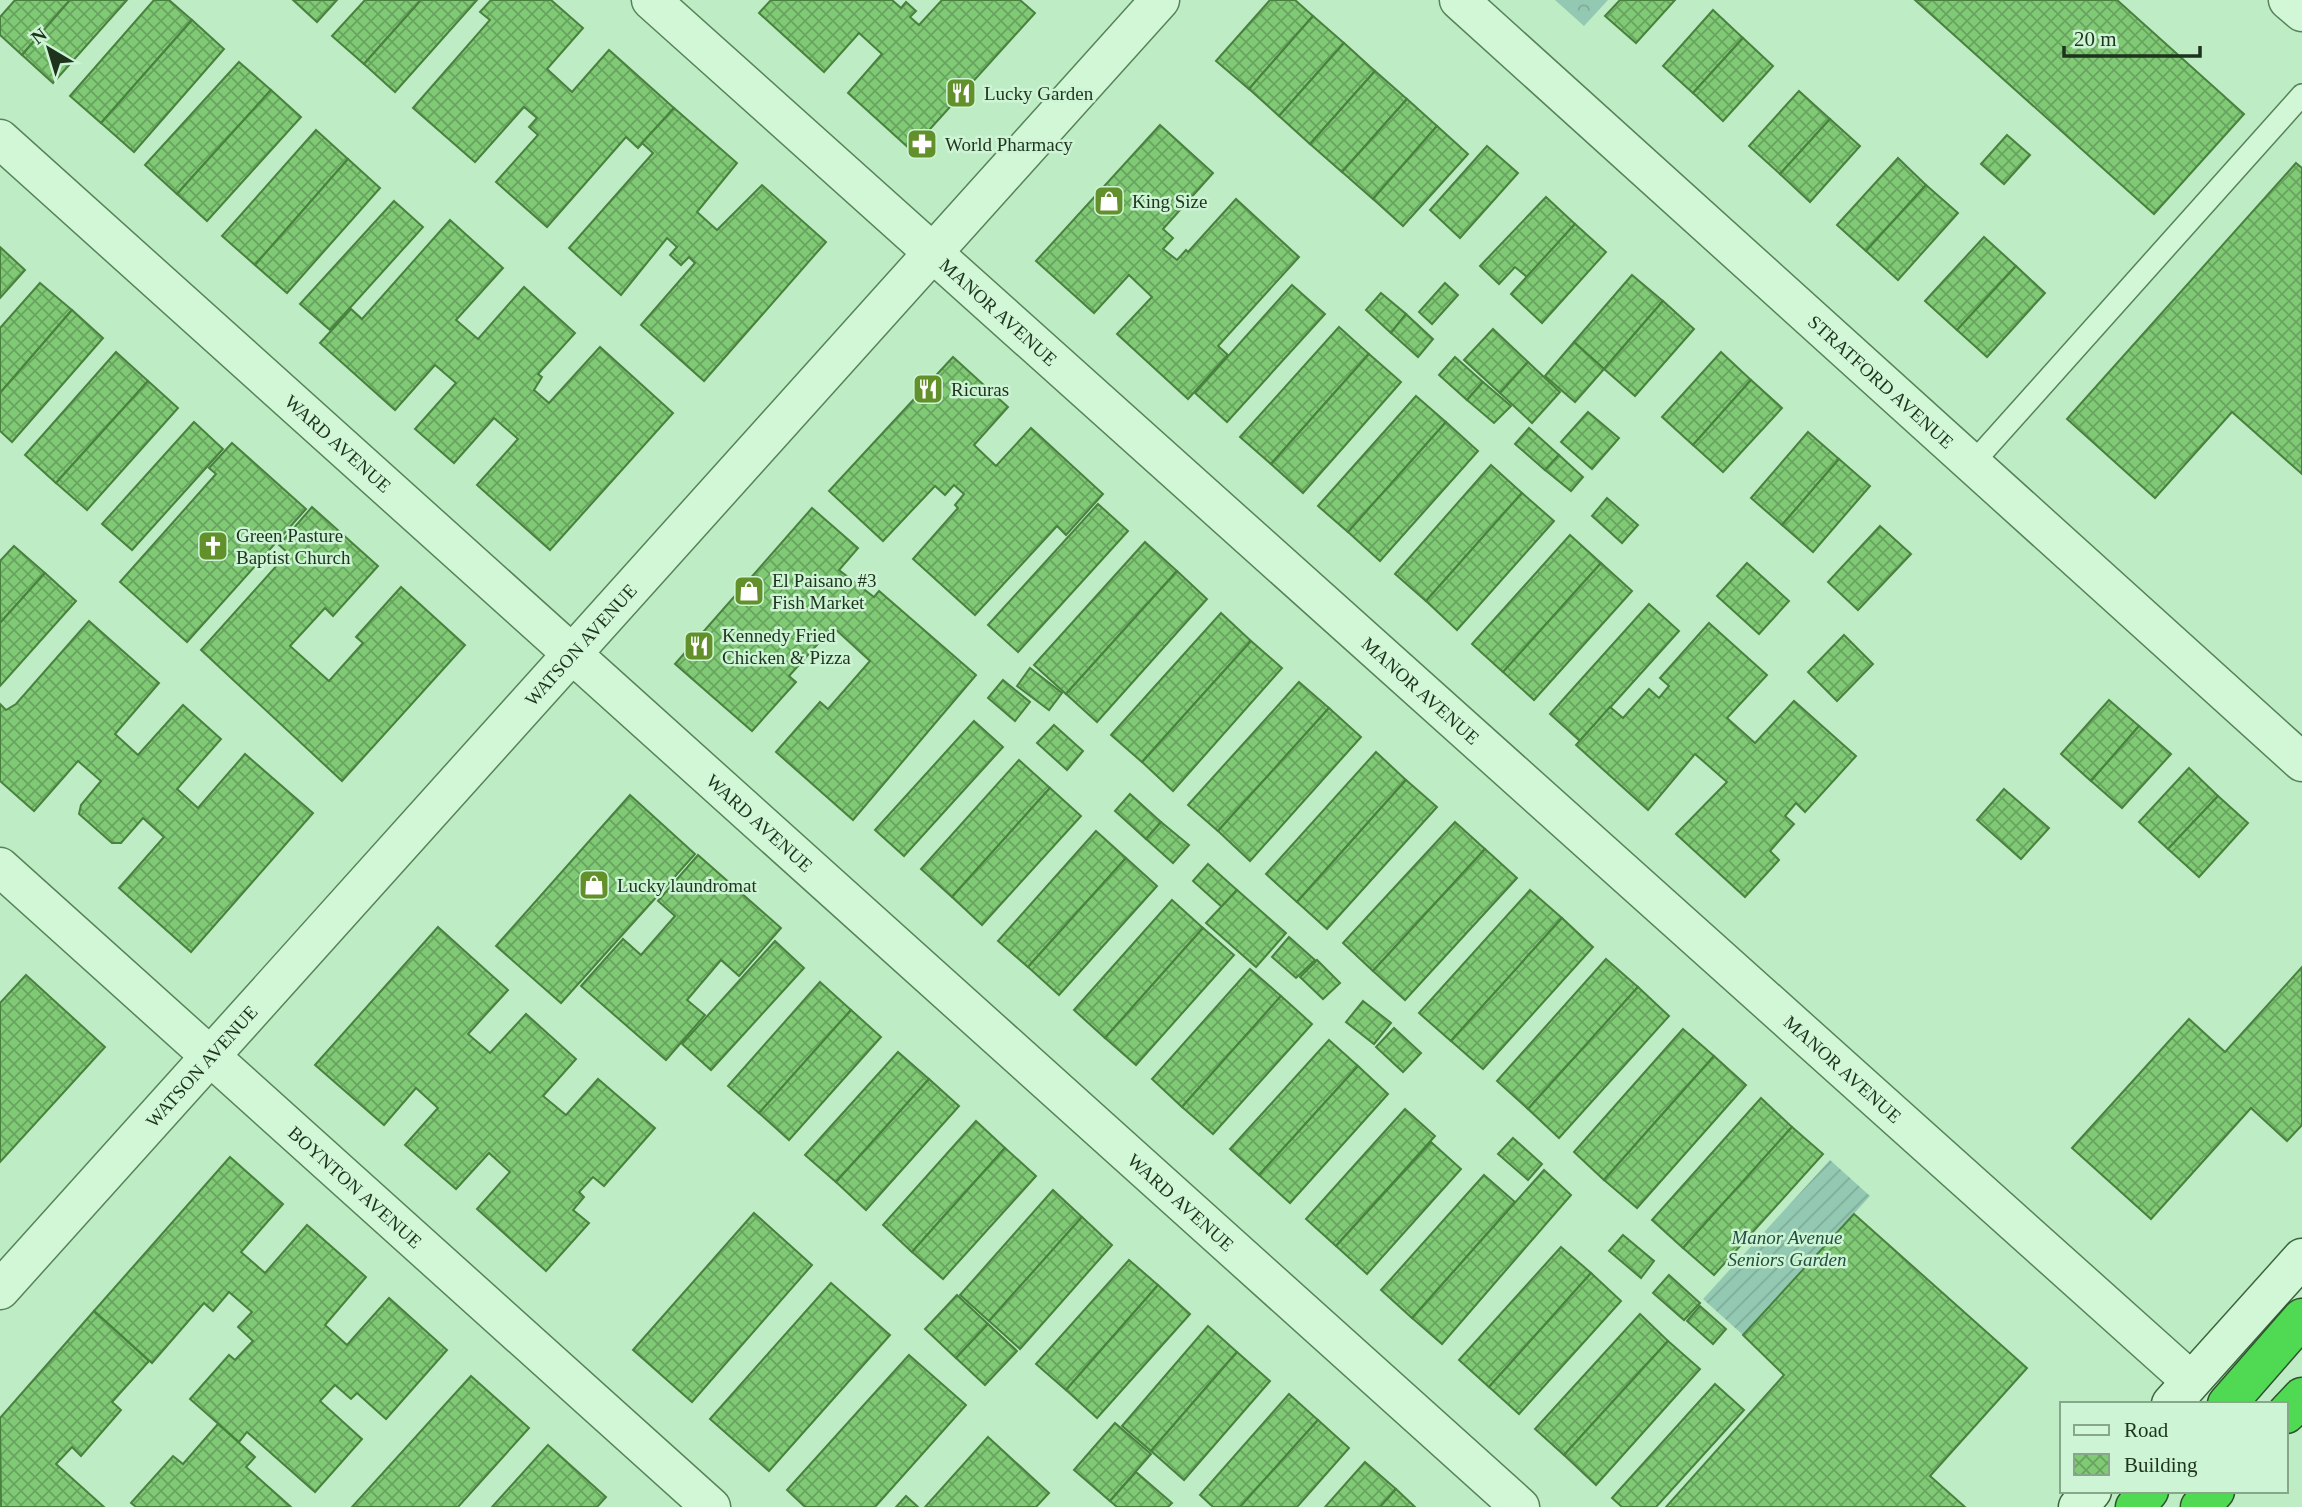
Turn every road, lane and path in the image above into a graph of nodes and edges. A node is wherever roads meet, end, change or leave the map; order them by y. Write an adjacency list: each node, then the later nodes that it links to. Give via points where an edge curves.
1 (651, 0): 8 (street, MANOR AVENUE)
2 (1160, 0): 8 (street, WATSON AVENUE)
3 (1459, 0): 9 (street, STRATFORD AVENUE)
4 (2288, 0): 5 (street)
5 (2302, 12)
6 (2302, 95): 9 (lane)
7 (0, 139): 10 (street, WARD AVENUE)
8 (933, 253): 10 (street, WATSON AVENUE); 17 (street, MANOR AVENUE)
9 (1972, 464): 11 (street, STRATFORD AVENUE)
10 (573, 653): 13 (street, WATSON AVENUE); 25 (street, WARD AVENUE)
11 (2302, 762)
12 (0, 867): 13 (street, BOYNTON AVENUE)
13 (211, 1058): 15 (street, WATSON AVENUE); 24 (street, BOYNTON AVENUE)
14 (2302, 1258): 17 (street)
15 (0, 1290)
16 (2302, 1318): 19 (highway)
17 (2181, 1392)
18 (2302, 1397): 20 (highway)
19 (2229, 1402)
20 (2288, 1412)
21 (2090, 1493): 26 (street)
22 (2147, 1493): 27 (highway)
23 (2213, 1493): 28 (highway)
24 (711, 1507)
25 (1520, 1507)
26 (2078, 1507)
27 (2135, 1507)
28 (2200, 1507)

